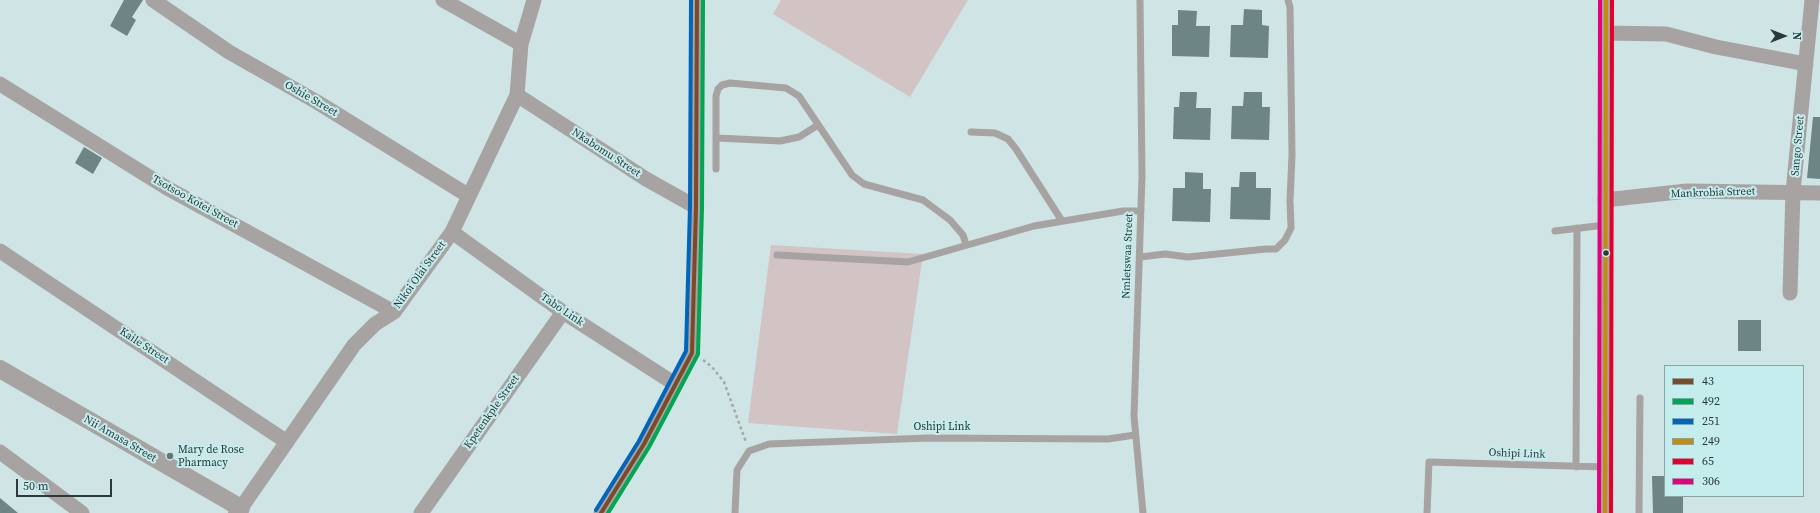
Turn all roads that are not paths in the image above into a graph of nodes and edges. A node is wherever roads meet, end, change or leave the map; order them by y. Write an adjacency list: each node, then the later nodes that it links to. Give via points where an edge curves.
1 (154, 0): 20 (street, Oshie Street, via 229,52 318,102)
2 (443, 0): 10 (street)
3 (534, 0): 10 (street, Nikoi Olai Street)
4 (697, 0): 22 (street)
5 (1140, 0): 23 (lane, Nmletswaa Street)
6 (1288, 0): 32 (lane, via 1292,155 1291,228 1285,240 1276,249 1188,257 1165,254)
7 (1606, 0): 9 (street)
8 (1812, 0): 11 (street, Sango Street)
9 (1606, 33): 11 (street, via 1666,34 1716,47); 21 (street)
10 (522, 44): 13 (street, Nikoi Olai Street)
11 (1806, 64): 18 (street, Sango Street)
12 (0, 84): 34 (street, Tsotsoo Kotei Street, via 167,188)
13 (517, 95): 20 (street, Nikoi Olai Street); 22 (street, Nkabomu Street, via 646,179)
14 (818, 125): 16 (lane, via 799,137 780,141); 16 (lane, via 799,96 786,88 725,83 718,89 716,96); 29 (lane, via 852,175 864,184 923,200 950,220 960,231)
15 (971, 132): 24 (lane, via 994,133 1008,139)
16 (717, 138): 17 (lane)
17 (716, 169)
18 (1793, 192): 19 (street, Mankrobia Street); 21 (street, Mankrobia Street, via 1687,191); 33 (street, Sango Street)
19 (1820, 193)
20 (469, 196): 28 (street, Nikoi Olai Street)
21 (1605, 200): 25 (street)
22 (696, 207): 37 (street, via 692,353)
23 (1141, 211): 24 (lane, via 1123,211); 32 (lane, Nmletswaa Street)
24 (1062, 221): 29 (lane)
25 (1605, 224): 26 (lane); 43 (street)
26 (1577, 228): 27 (lane); 42 (lane)
27 (1555, 231)
28 (452, 232): 34 (street, Nikoi Olai Street); 35 (street, Tabo Link)
29 (966, 245): 31 (lane, via 908,262)
30 (0, 251): 40 (street, Kaile Street)
31 (777, 255)
32 (1140, 257): 39 (lane, Nmletswaa Street)
33 (1790, 293)
34 (394, 312): 40 (street, Nikoi Olai Street, via 375,324 354,345)
35 (564, 312): 37 (street, Tabo Link); 46 (street, Kpetenkple Street)
36 (0, 369): 44 (street, Nii Amasa Street)
37 (675, 384): 47 (street, via 644,444)
38 (1640, 398): 52 (lane)
39 (1135, 435): 48 (lane, Oshipi Link, via 1108,439 928,438 769,444 749,451 737,470); 49 (lane, Nmletswaa Street)
40 (287, 442): 44 (street, Nikoi Olai Street)
41 (0, 452): 45 (street)
42 (1576, 466): 43 (lane, Oshipi Link); 50 (lane, Oshipi Link, via 1428,462)
43 (1605, 467): 51 (street)
44 (239, 510)
45 (82, 513)
46 (421, 513)
47 (601, 513)
48 (736, 513)
49 (1143, 513)
50 (1427, 513)
51 (1605, 513)
52 (1639, 513)

